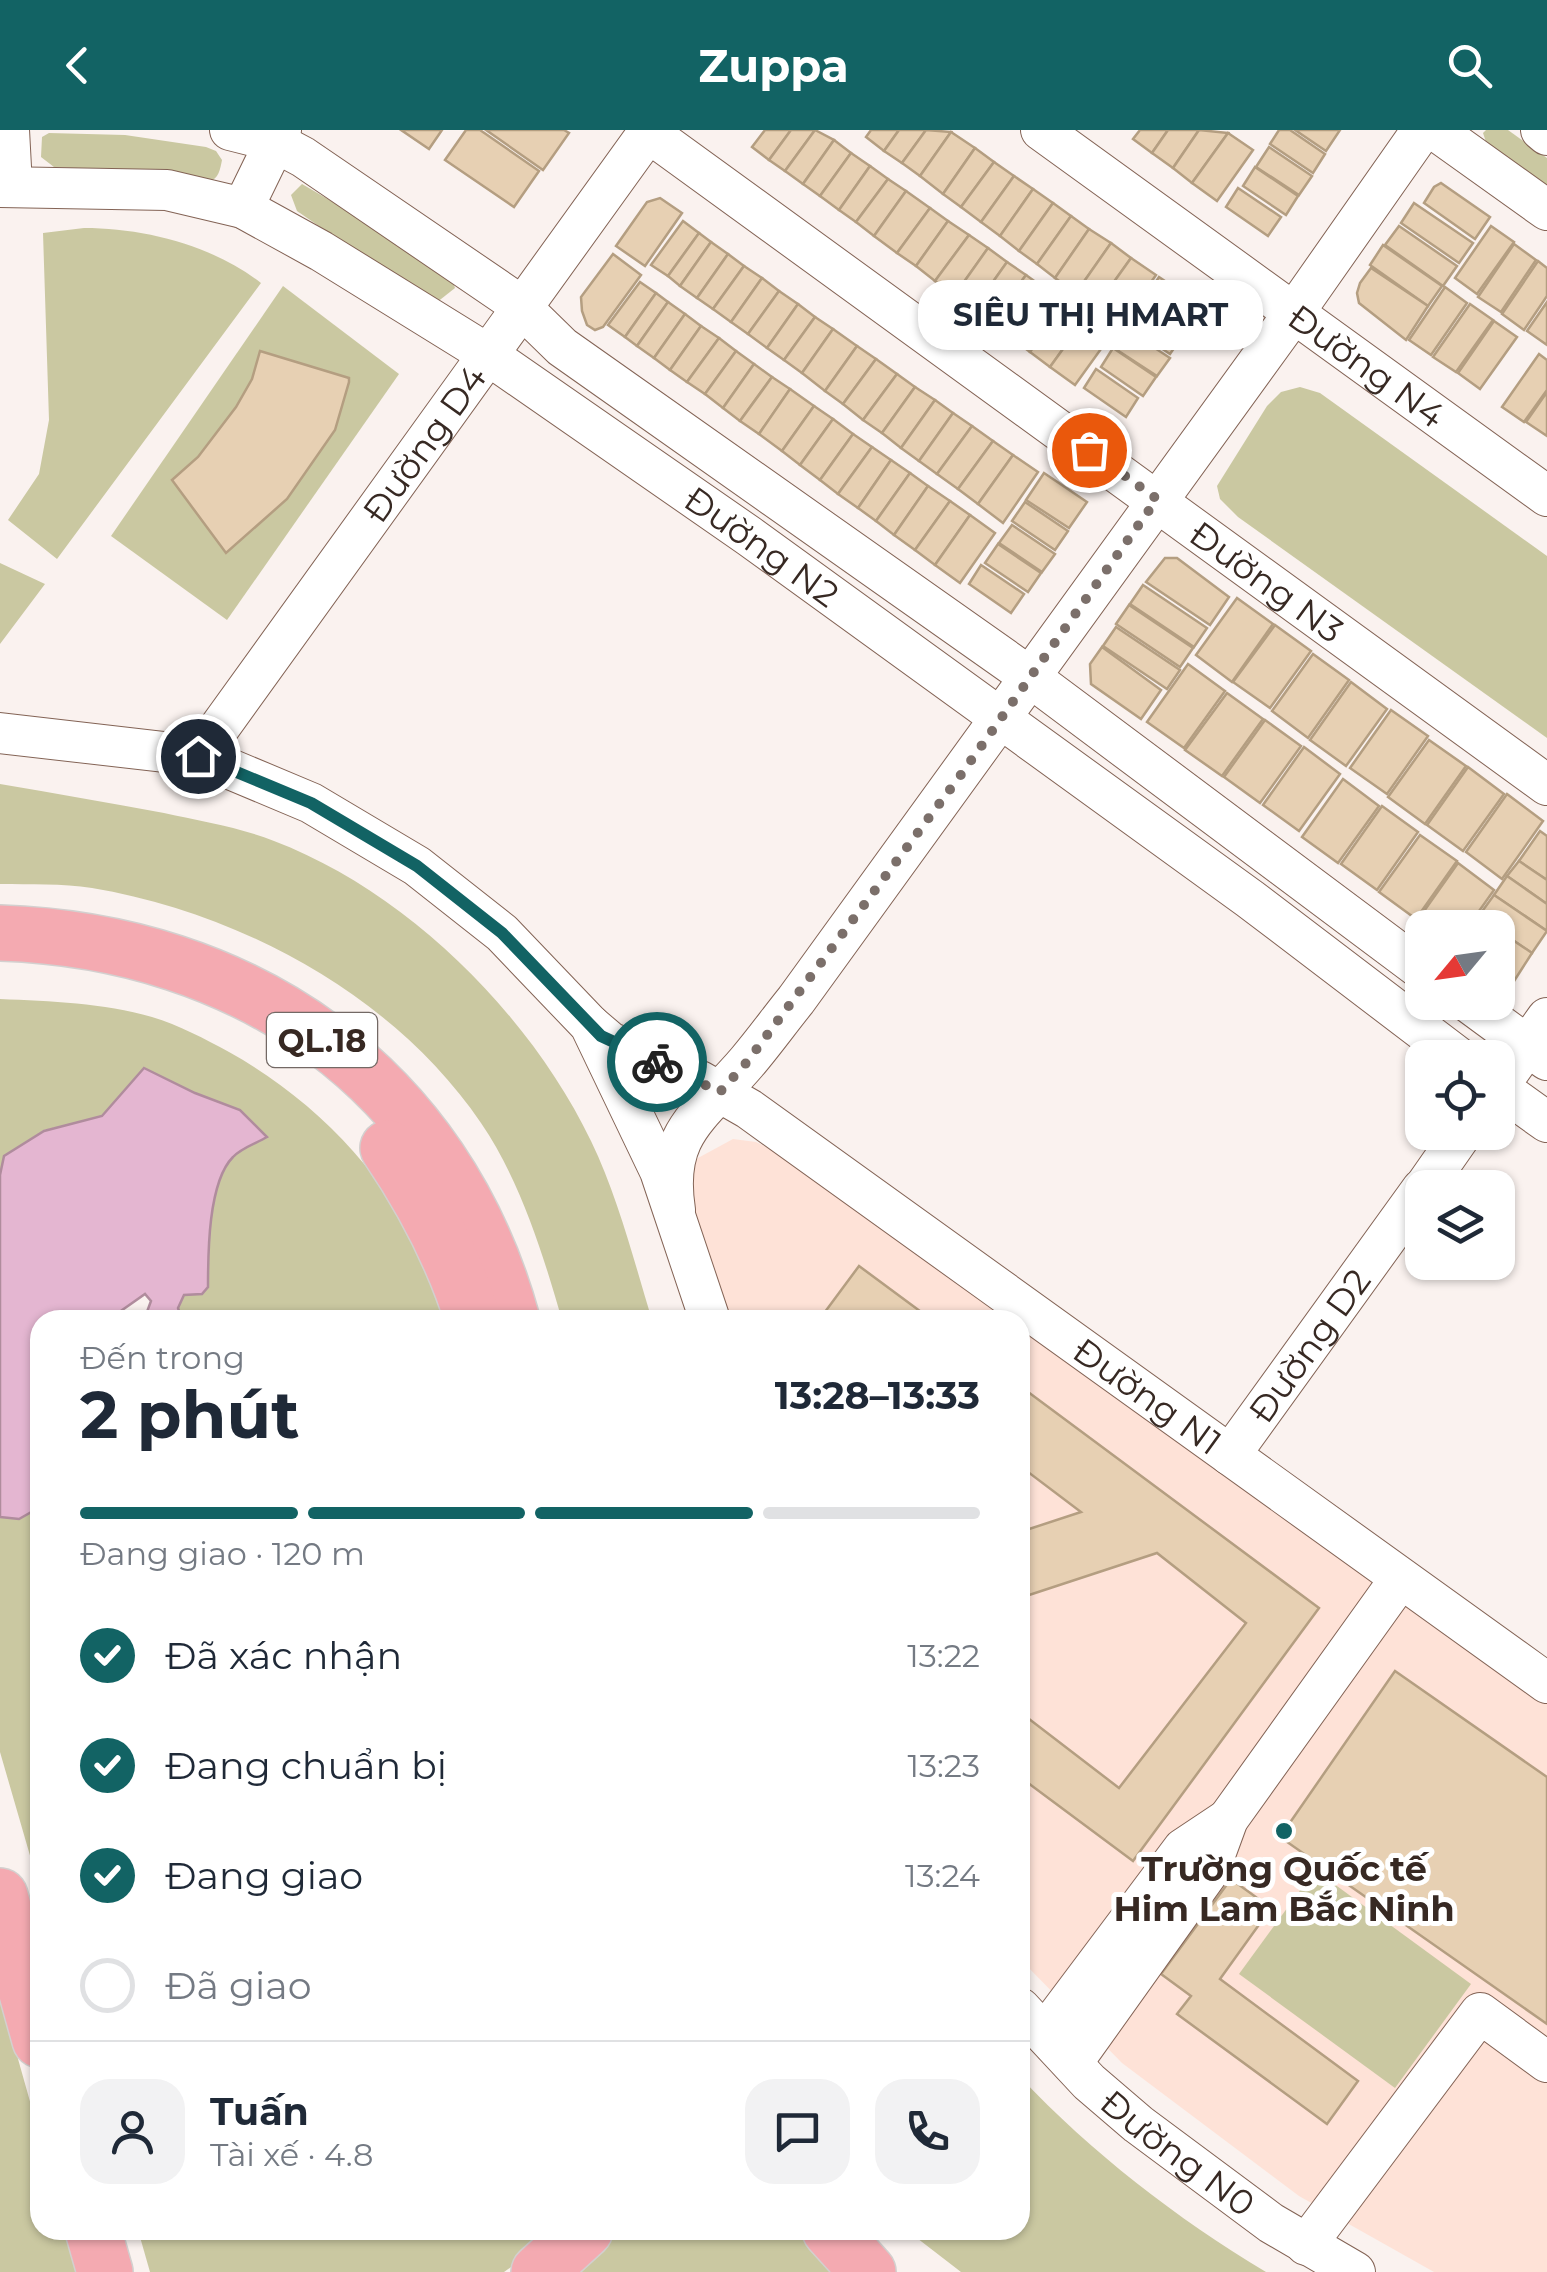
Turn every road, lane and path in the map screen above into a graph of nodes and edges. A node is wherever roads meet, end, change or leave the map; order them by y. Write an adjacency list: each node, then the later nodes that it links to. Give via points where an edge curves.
1 (8, 130): 10 (street)
2 (230, 130): 9 (street, Đường N2)
3 (1041, 130): 14 (street, Đường N4)
4 (1422, 130): 14 (street)
5 (1434, 130): 12 (street)
6 (1541, 130): 8 (street)
7 (649, 131): 13 (street, Đường D4); 17 (street, Đường N3)
8 (1547, 134)
9 (277, 136): 11 (street); 13 (street, Đường N2)
10 (6, 186): 11 (street, Đường N2, via 167,190)
11 (243, 208): 15 (street, Đường N2)
12 (1547, 210)
13 (523, 308): 15 (street, Đường D4); 18 (street, Đường N2, via 562,347)
14 (1293, 314): 16 (street, Đường N4); 17 (street)
15 (488, 356): 19 (street, Đường N2); 23 (street, Đường D4)
16 (1547, 496)
17 (1157, 499): 20 (street); 24 (street, Đường N3)
18 (776, 500): 19 (street); 20 (street, Đường N2)
19 (749, 536): 21 (street, Đường N2)
20 (1030, 678): 21 (street); 25 (street, Đường N2)
21 (1000, 720): 26 (street, Đường N2); 35 (street, via 796,1000)
22 (0, 734): 23 (street)
23 (198, 756): 31 (street, via 311,803 417,866 502,933)
24 (1547, 786)
25 (1274, 862): 26 (street); 28 (street, Đường N2)
26 (1250, 899): 32 (street, Đường N2)
27 (0, 933): 41 (highway, QL.18, via 168,958 258,996 313,1032 398,1104 441,1162 481,1231)
28 (1405, 958)
29 (0, 972): 40 (highway, via 86,976 186,1001 237,1023 314,1073 338,1092 408,1177)
30 (1502, 1020): 33 (street)
31 (590, 1025): 35 (street, Đường N1, via 610,1042); 38 (street)
32 (1435, 1040)
33 (1541, 1041): 34 (street)
34 (1515, 1069)
35 (720, 1092): 38 (street, via 677,1149 671,1179); 43 (street, Đường N1)
36 (1515, 1099): 37 (street)
37 (1547, 1122)
38 (675, 1210): 42 (street)
39 (1405, 1213): 45 (street, Đường D2)
40 (468, 1310)
41 (509, 1310)
42 (707, 1310)
43 (1026, 1310)
44 (1030, 1313): 45 (street, Đường N1)
45 (1230, 1455): 46 (street, Đường N1)
46 (1400, 1579): 47 (street, Đường N1); 48 (street)
47 (1547, 1683)
48 (1228, 1819): 51 (street, via 1183,1848); 53 (street, via 1208,1871)
49 (2, 1902): 50 (highway)
50 (30, 2004)
51 (1032, 2021): 53 (street, Đường N0)
52 (1547, 2062): 57 (street, via 1480,2012)
53 (1072, 2063): 57 (street, Đường N0, via 1138,2124)
54 (96, 2240): 58 (highway)
55 (574, 2240): 59 (highway)
56 (839, 2240): 60 (highway)
57 (1306, 2245): 61 (street, Đường N0)
58 (105, 2272)
59 (538, 2272)
60 (868, 2272)
61 (1355, 2272)

